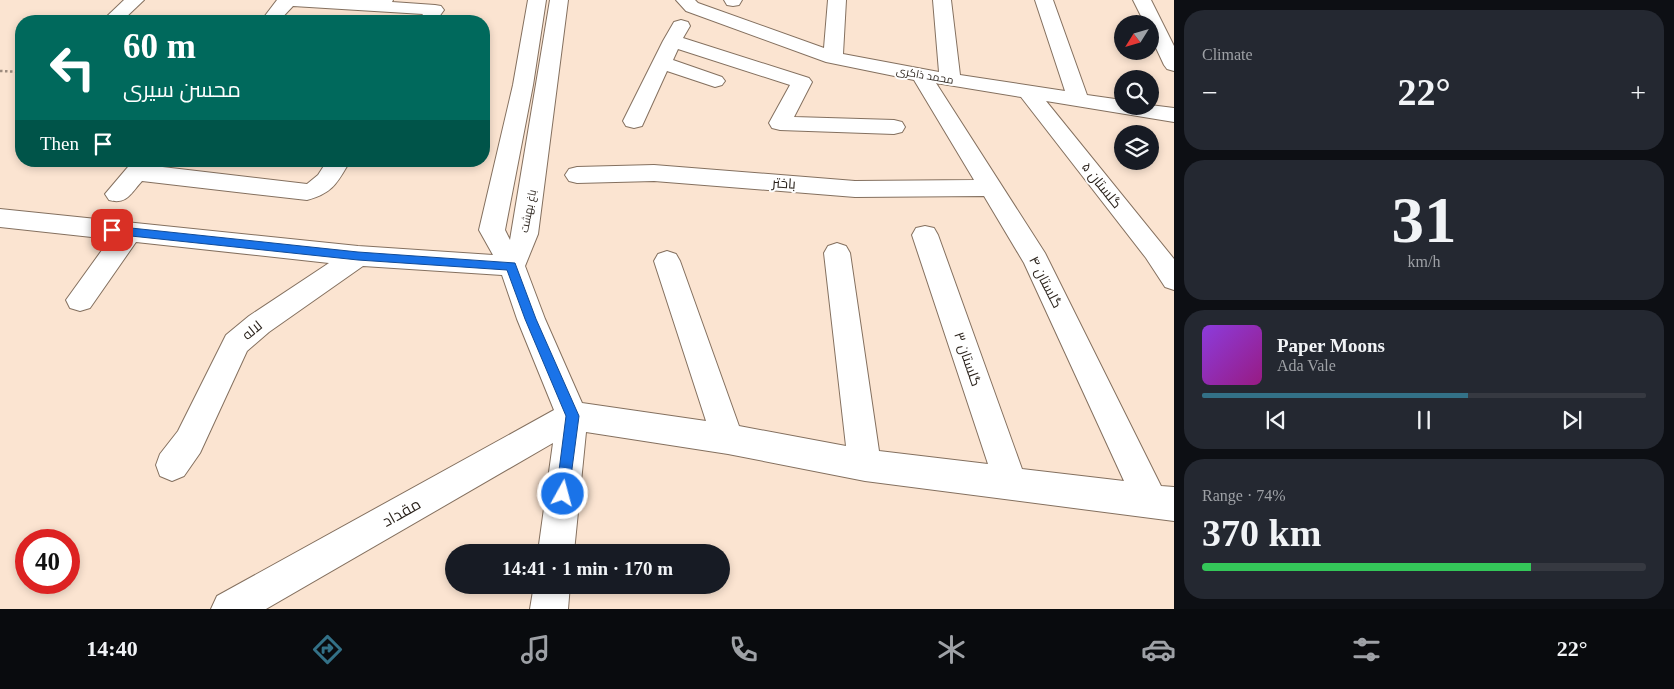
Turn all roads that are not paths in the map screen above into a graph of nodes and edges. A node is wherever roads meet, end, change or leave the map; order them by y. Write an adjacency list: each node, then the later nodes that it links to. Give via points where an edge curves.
1 (135, 0): 11 (street)
2 (287, 0): 9 (street); 12 (street)
3 (537, 0): 37 (street, via 523,85 492,230)
4 (560, 0): 37 (street, باغ بهشت, via 524,234)
5 (837, 0): 15 (street)
6 (942, 0): 19 (street)
7 (1044, 0): 22 (street)
8 (1142, 0): 17 (street)
9 (382, 3): 13 (street, via 435,10)
10 (689, 3): 14 (street); 15 (street, محمد ذاکری)
11 (118, 15)
12 (275, 15)
13 (431, 15)
14 (672, 41): 16 (street); 25 (street, via 802,82 780,123)
15 (833, 58): 18 (street, محمد ذاکری)
16 (662, 63): 20 (street); 24 (street)
17 (1174, 65)
18 (921, 75): 19 (street, محمد ذاکری); 29 (street, گلستان ۴)
19 (950, 80): 21 (street, محمد ذاکری)
20 (715, 81)
21 (1028, 92): 22 (street, محمد ذاکری); 38 (street, گلستان ۵)
22 (1078, 100): 23 (street, محمد ذاکری)
23 (1174, 115)
24 (634, 121)
25 (894, 127)
26 (141, 167): 27 (street, via 307,192 324,186); 30 (street)
27 (335, 167)
28 (576, 175): 29 (street, باختر, via 654,173 855,189)
29 (991, 188): 45 (street, گلستان ۴, via 1036,260)
30 (117, 194)
31 (0, 218): 32 (street)
32 (129, 232): 35 (street); 39 (street)
33 (925, 236): 44 (street, گلستان ۳)
34 (837, 252): 43 (street)
35 (358, 256): 37 (street); 42 (street, لاله, via 236,343 189,442)
36 (667, 261): 41 (street)
37 (512, 266): 40 (street, via 530,319)
38 (1174, 280)
39 (80, 300)
40 (572, 416): 41 (street); 46 (street); 48 (street, مقداد)
41 (728, 439): 43 (street)
42 (172, 465)
43 (866, 465): 44 (street)
44 (1011, 483): 45 (street)
45 (1162, 502)
46 (557, 544)
47 (551, 594): 49 (street)
48 (233, 608)
49 (549, 609)

